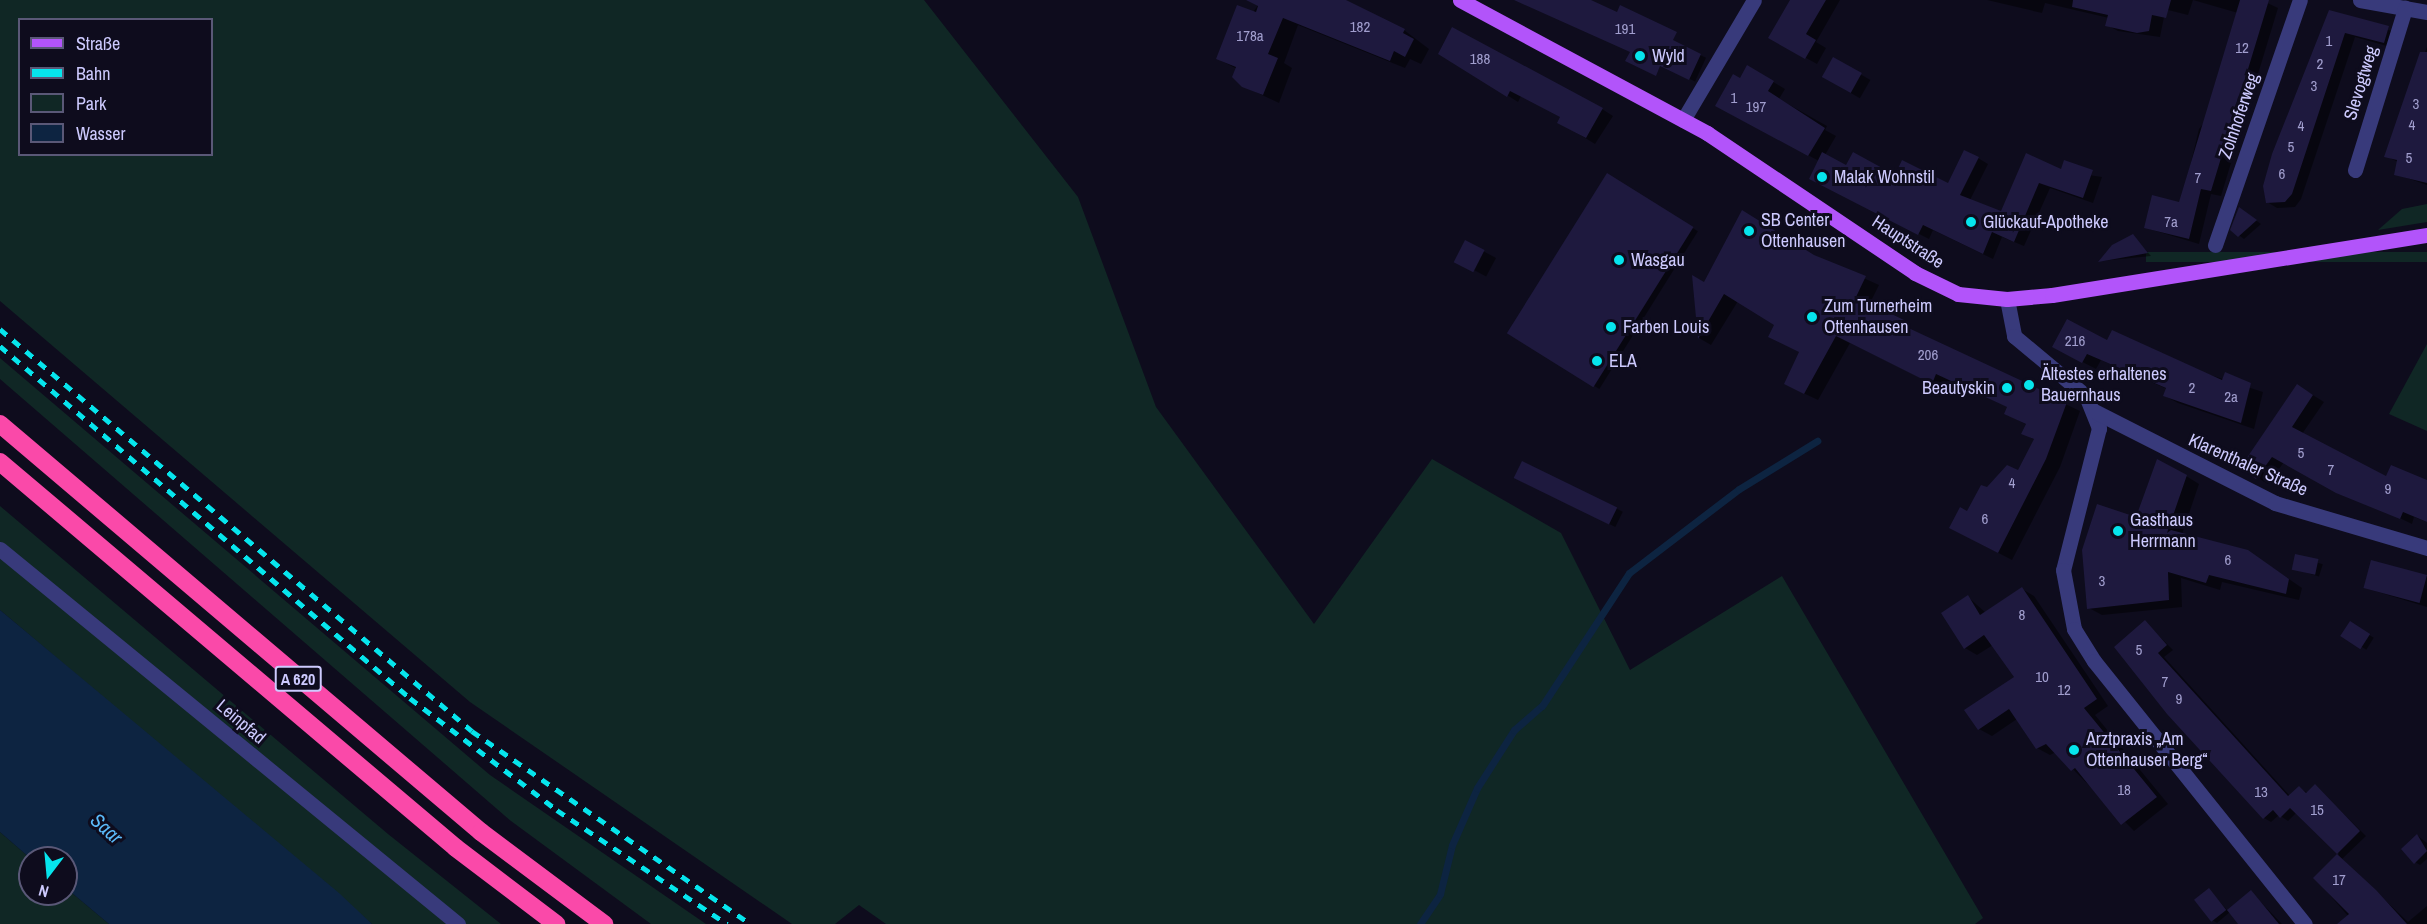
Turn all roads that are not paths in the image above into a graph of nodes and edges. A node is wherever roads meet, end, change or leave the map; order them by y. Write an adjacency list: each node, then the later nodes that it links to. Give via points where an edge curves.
1 (1460, 0): 7 (main road, Hauptstraße)
2 (1754, 0): 7 (street)
3 (2300, 0): 10 (street, Zolnhoferweg)
4 (2360, 0): 5 (street)
5 (2405, 8): 6 (street); 8 (street, Slevogtweg)
6 (2427, 12)
7 (1683, 120): 11 (main road, Hauptstraße, via 1928,281 1965,295)
8 (2355, 170)
9 (2427, 235): 11 (main road, Hauptstraße)
10 (2215, 245)
11 (2007, 299): 12 (street, via 2014,336 2077,389)
12 (2094, 411): 15 (street, Klarenthaler Straße, via 2276,503); 20 (street, via 2096,447 2063,570 2074,629 2094,661)
13 (0, 424): 19 (highway, A 620, via 472,825)
14 (0, 462): 18 (highway, A 620, via 447,840)
15 (2427, 548)
16 (0, 549): 17 (street, Leinpfad)
17 (458, 924)
18 (556, 924)
19 (604, 924)
20 (2305, 924)

